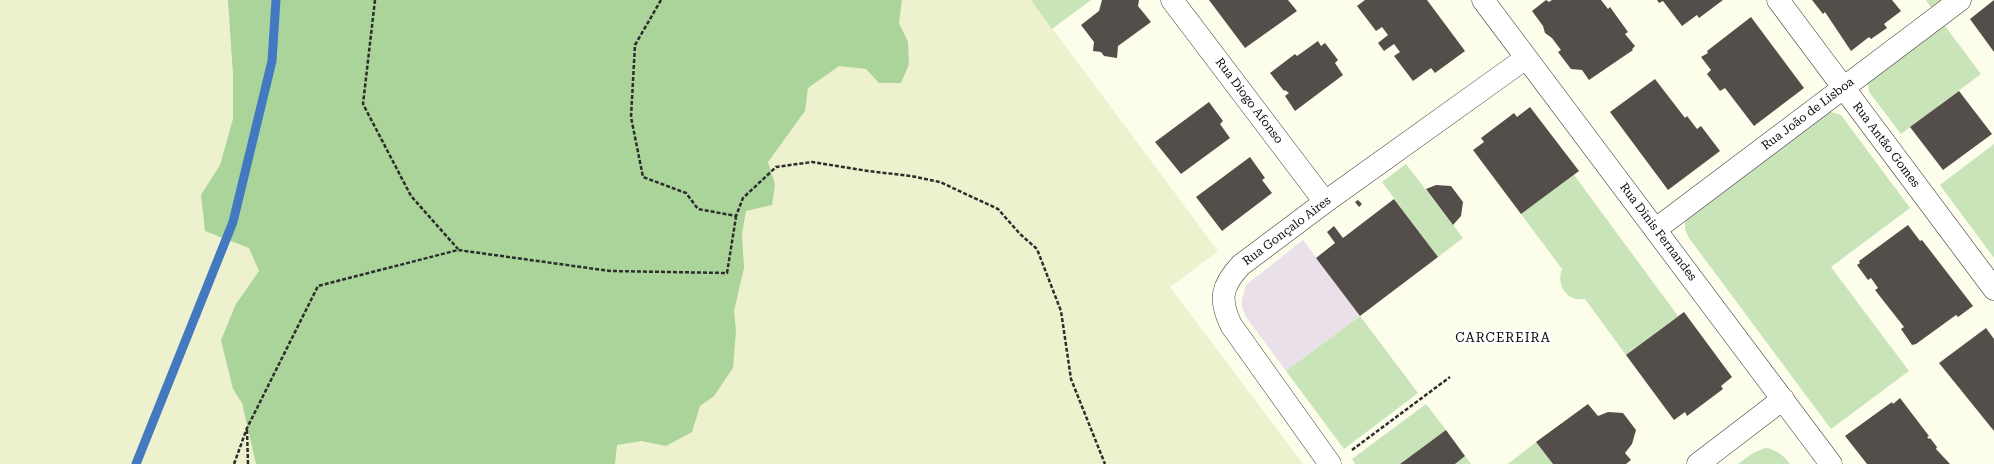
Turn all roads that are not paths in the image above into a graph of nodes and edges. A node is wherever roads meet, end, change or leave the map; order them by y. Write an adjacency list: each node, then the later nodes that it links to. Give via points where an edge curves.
1 (1172, 0): 7 (street, Rua Diogo Afonso)
2 (1483, 0): 5 (street, Rua Dinis Fernandes)
3 (1778, 0): 6 (street, Rua Antão Gomes)
4 (1960, 0): 6 (street, Rua João de Lisboa)
5 (1526, 58): 7 (street, Rua Gonçalo Aires); 8 (street, Rua Dinis Fernandes)
6 (1843, 88): 8 (street, Rua João de Lisboa); 9 (street, Rua Antão Gomes)
7 (1325, 202): 11 (street, Rua Gonçalo Aires, via 1241,266 1230,276 1223,293 1225,312 1231,325)
8 (1656, 229): 10 (street, Rua Dinis Fernandes)
9 (1994, 289)
10 (1783, 400): 12 (street); 13 (street, Rua Dinis Fernandes)
11 (1339, 459)
12 (1698, 464)
13 (1831, 464)

